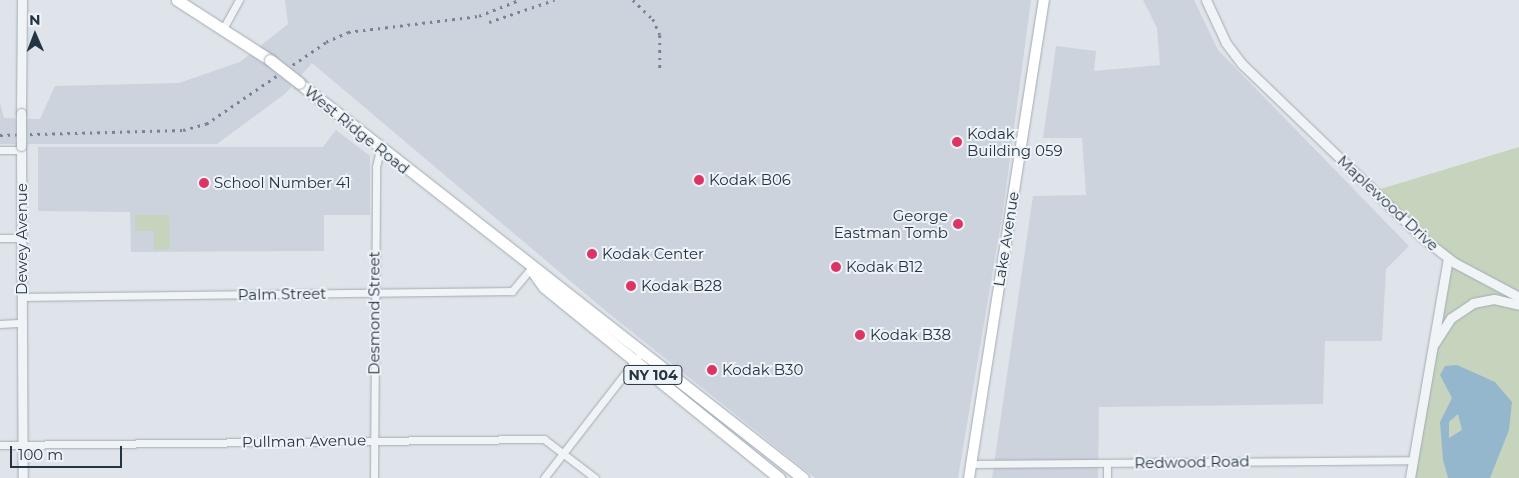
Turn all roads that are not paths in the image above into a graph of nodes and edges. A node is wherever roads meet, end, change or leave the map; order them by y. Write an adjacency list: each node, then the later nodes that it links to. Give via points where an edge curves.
1 (22, 0): 7 (street, Dewey Avenue, bridge)
2 (177, 0): 6 (highway, West Ridge Road / NY 104)
3 (239, 0): 6 (street)
4 (1044, 0): 29 (main road, Lake Avenue)
5 (1206, 0): 12 (street, Maplewood Drive, via 1222,36 1242,64)
6 (224, 27): 8 (highway, West Ridge Road / NY 104, bridge)
7 (21, 148): 9 (street); 11 (street, Dewey Avenue)
8 (380, 148): 13 (highway, West Ridge Road / NY 104); 14 (street, Desmond Street, via 376,167)
9 (0, 150)
10 (0, 238): 11 (street)
11 (22, 238): 16 (street, Dewey Avenue)
12 (1448, 259): 15 (street); 21 (street, Maplewood Drive)
13 (531, 268): 14 (street, Palm Street, via 512,291); 20 (highway, West Ridge Road / NY 104, via 552,277); 22 (highway, West Ridge Road / NY 104, via 544,287)
14 (374, 293): 16 (street, Palm Street); 23 (street, Desmond Street)
15 (1519, 297)
16 (22, 298): 18 (street, Dewey Avenue)
17 (1519, 305): 21 (street, via 1488,300 1464,308 1444,326)
18 (22, 323): 19 (street); 25 (street, Dewey Avenue)
19 (0, 324)
20 (644, 351): 22 (street); 35 (highway, West Ridge Road / NY 104)
21 (1430, 354): 27 (street, Maplewood Drive)
22 (636, 361): 26 (street); 34 (highway, West Ridge Road / NY 104)
23 (374, 440): 25 (street, Pullman Avenue); 26 (street, Pullman Avenue, via 544,439); 31 (street, Desmond Street)
24 (0, 445): 25 (street, Pullman Avenue)
25 (23, 445): 30 (street, Dewey Avenue)
26 (563, 453): 32 (street); 33 (street, Pullman Avenue)
27 (1413, 460): 28 (street, Redwood Road); 38 (street, Maplewood Drive)
28 (1107, 463): 29 (street, Redwood Road); 37 (street)
29 (972, 464): 36 (main road, Lake Avenue)
30 (23, 478)
31 (374, 478)
32 (544, 478)
33 (595, 478)
34 (779, 478)
35 (803, 478)
36 (969, 478)
37 (1107, 478)
38 (1410, 478)

